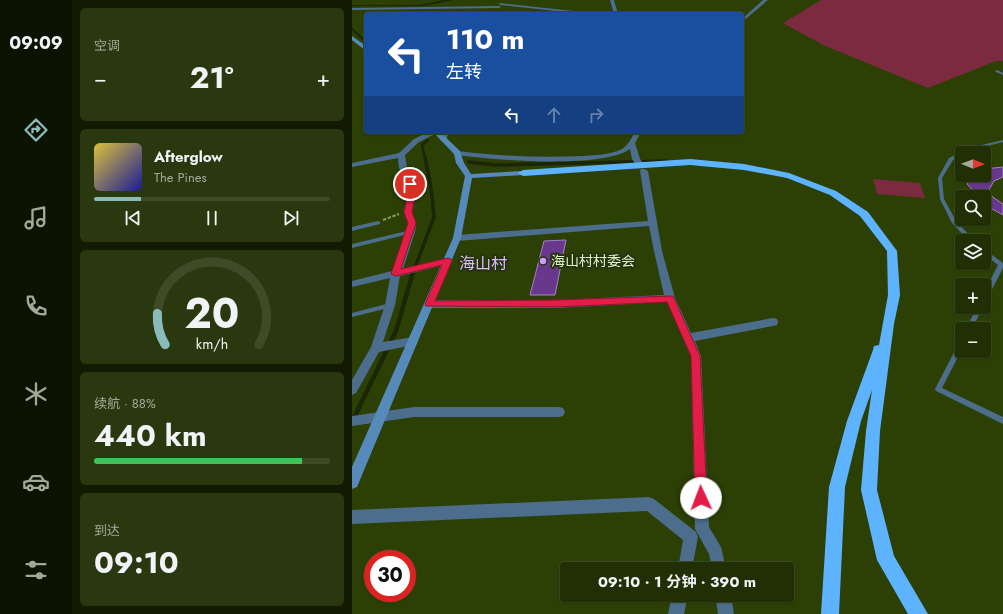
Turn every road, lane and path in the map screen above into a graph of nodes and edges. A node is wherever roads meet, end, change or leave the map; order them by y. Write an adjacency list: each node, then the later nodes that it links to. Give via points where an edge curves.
1 (612, 0): 7 (street)
2 (766, 0): 8 (street)
3 (500, 5): 4 (street); 5 (lane); 6 (lane)
4 (352, 9)
5 (540, 12)
6 (572, 12)
7 (615, 12)
8 (744, 19)
9 (352, 38): 10 (street)
10 (364, 47)
11 (997, 71): 12 (lane)
12 (1003, 74)
13 (429, 134): 20 (street, via 411,142)
14 (637, 134): 17 (street)
15 (445, 136): 19 (street)
16 (1003, 141): 18 (lane)
17 (632, 144): 19 (street, via 621,152 605,156 555,159 492,158); 27 (street, via 640,164)
18 (982, 146)
19 (458, 153): 24 (street, via 460,163)
20 (401, 155): 22 (street); 25 (street, via 412,195)
21 (955, 157): 30 (lane, via 951,159 940,178 942,199 954,222)
22 (352, 166)
23 (523, 172): 24 (street); 44 (highway, via 690,162 744,167 789,176 833,193 864,214 892,251 894,294)
24 (468, 176): 31 (street)
25 (408, 212): 26 (path); 29 (street, via 412,223)
26 (378, 223): 28 (lane)
27 (653, 223): 31 (street); 39 (street)
28 (352, 229)
29 (411, 232): 32 (lane); 36 (street)
30 (965, 234)
31 (456, 238): 34 (street)
32 (352, 246)
33 (991, 257): 35 (lane)
34 (448, 261): 36 (street); 40 (street)
35 (1002, 266): 38 (lane)
36 (396, 274): 37 (street); 41 (street)
37 (352, 284)
38 (991, 286)
39 (670, 298): 40 (street, via 556,304); 45 (street)
40 (430, 304): 46 (street)
41 (390, 305): 42 (lane); 47 (street)
42 (352, 316)
43 (773, 322): 45 (street)
44 (888, 324): 63 (highway, via 854,421 837,487); 64 (highway, via 873,431 869,490 886,560)
45 (688, 338): 56 (street, via 696,356)
46 (413, 341): 47 (street); 51 (street)
47 (378, 347): 49 (street)
48 (955, 356): 53 (lane, via 938,389)
49 (352, 390)
50 (559, 412): 51 (street, via 414,412)
51 (378, 418): 52 (street); 54 (street)
52 (358, 420)
53 (1003, 422)
54 (352, 482)
55 (352, 517): 56 (street, via 649,504)
56 (697, 533): 57 (street); 58 (street, via 716,552)
57 (687, 562)
58 (718, 562)
59 (679, 602): 61 (street)
60 (724, 602): 62 (street)
61 (676, 614)
62 (726, 614)
63 (830, 614)
64 (919, 614)

